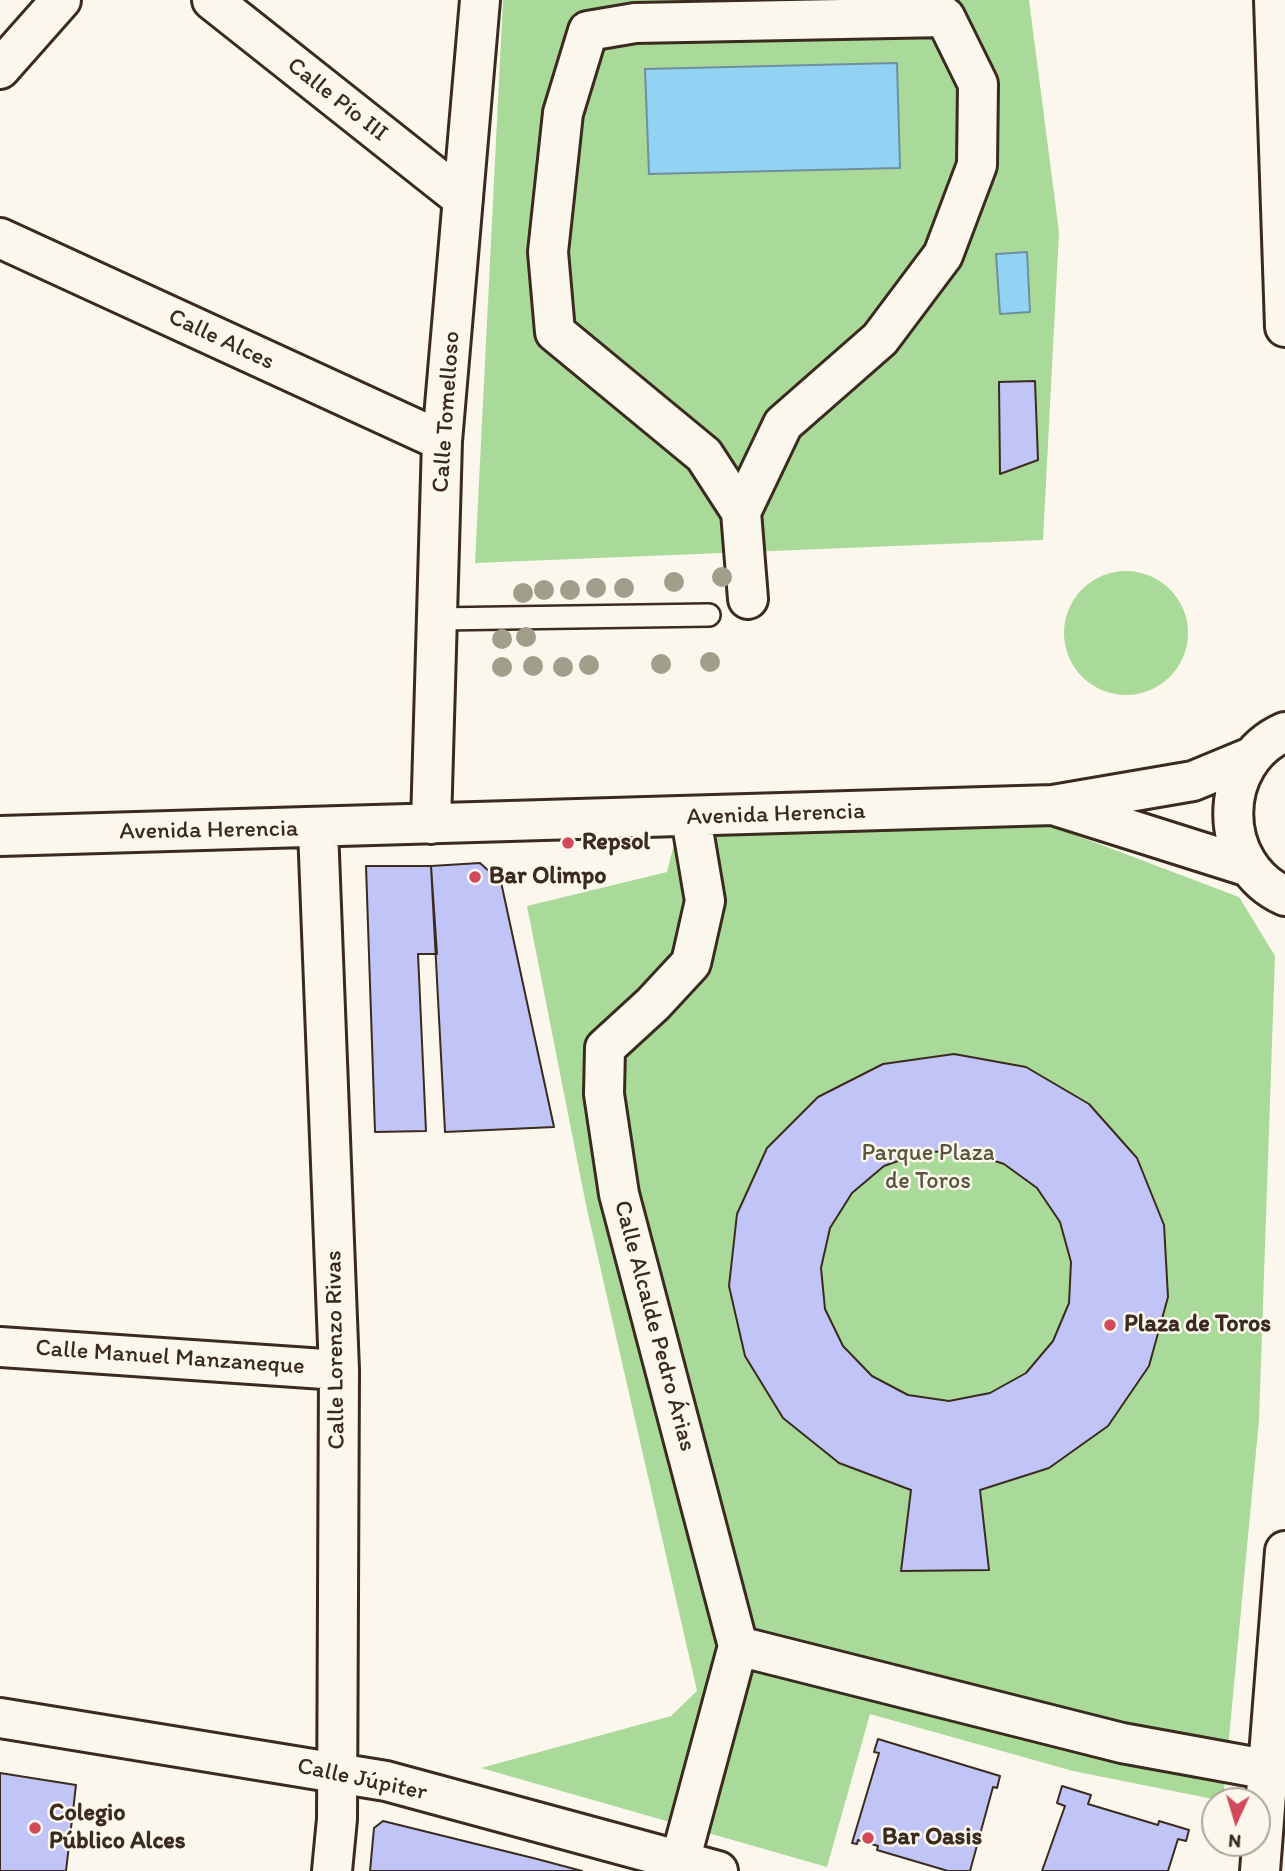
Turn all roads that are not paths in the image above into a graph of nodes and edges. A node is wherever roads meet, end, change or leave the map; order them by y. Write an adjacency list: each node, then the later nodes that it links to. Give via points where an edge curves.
1 (61, 0): 5 (street)
2 (212, 0): 6 (street, Calle Pío III)
3 (480, 0): 6 (street, Calle Tomelloso)
4 (1274, 0): 8 (street)
5 (0, 69)
6 (463, 199): 9 (street, Calle Tomelloso)
7 (0, 238): 9 (street, Calle Alces)
8 (1285, 327)
9 (442, 441): 13 (street, Calle Tomelloso)
10 (741, 512): 10 (street, via 783,424 880,339 943,255 978,165 978,84 945,17 635,23 588,31 563,113 548,252 555,332 704,455); 11 (street)
11 (748, 599)
12 (709, 615): 13 (lane)
13 (437, 619): 18 (street, Calle Tomelloso)
14 (1285, 732): 15 (street, Avenida Herencia)
15 (1251, 757): 16 (street, Avenida Herencia, via 1194,780); 21 (street, Avenida Herencia, via 1237,783 1232,812 1236,841)
16 (1053, 805): 17 (street, Avenida Herencia); 21 (street)
17 (691, 818): 18 (street, Avenida Herencia); 26 (street, Calle Alcalde Pedro Árias, via 705,901 691,963 605,1048 604,1094 619,1194)
18 (431, 824): 19 (street, Avenida Herencia)
19 (318, 829): 20 (street, Avenida Herencia); 24 (street, Calle Lorenzo Rivas)
20 (0, 836)
21 (1249, 867): 22 (street, Avenida Herencia)
22 (1285, 896)
23 (0, 1347): 24 (street, Calle Manuel Manzaneque)
24 (339, 1370): 29 (street, Calle Lorenzo Rivas)
25 (1285, 1552): 28 (street)
26 (738, 1646): 28 (street, via 1122,1743); 30 (street, Calle Alcalde Pedro Árias)
27 (0, 1718): 29 (street, Calle Júpiter)
28 (1270, 1770): 33 (street)
29 (337, 1772): 30 (street, Calle Júpiter); 31 (street, Calle Lorenzo Rivas)
30 (680, 1861): 32 (street, Calle Júpiter)
31 (332, 1871)
32 (718, 1871)
33 (1260, 1871)

